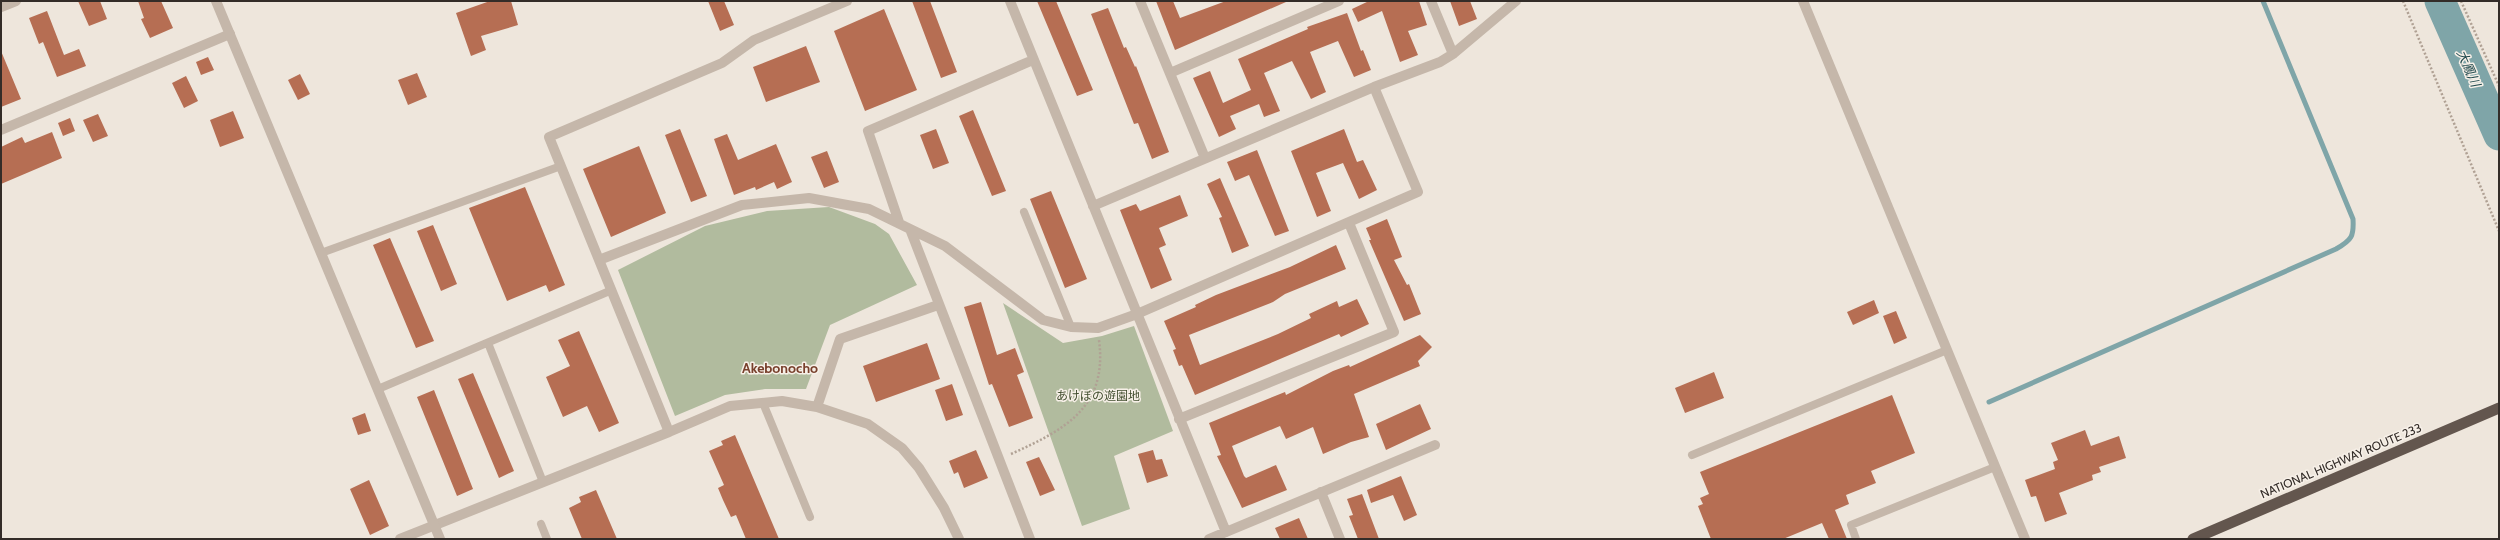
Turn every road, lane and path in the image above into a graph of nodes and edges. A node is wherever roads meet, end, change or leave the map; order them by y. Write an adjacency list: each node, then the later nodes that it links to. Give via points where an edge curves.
1 (16, 1): 12 (street)
2 (216, 1): 13 (street)
3 (847, 1): 21 (street, via 754,40 722,63 549,137)
4 (1010, 1): 15 (street)
5 (1140, 1): 16 (street)
6 (1339, 1): 16 (street)
7 (1432, 1): 14 (street)
8 (1516, 1): 14 (street)
9 (1803, 1): 36 (street)
10 (2403, 1): 27 (path)
11 (2461, 1): 17 (path)
12 (1, 7)
13 (230, 34): 19 (street); 28 (street)
14 (1454, 54): 18 (street, via 1440,62)
15 (1033, 60): 22 (street); 24 (street, via 868,131)
16 (1170, 73): 20 (street)
17 (2499, 86)
18 (1374, 87): 20 (street); 25 (street, via 1418,192)
19 (1, 130)
20 (1205, 158): 22 (street)
21 (561, 166): 28 (lane); 29 (street)
22 (1093, 206): 32 (street)
23 (1024, 212): 33 (lane)
24 (899, 222): 26 (street); 29 (street, via 869,209 809,198 742,205)
25 (1349, 223): 32 (street); 41 (street, via 1394,332)
26 (910, 229): 31 (street); 33 (street, via 945,246 1043,320)
27 (2499, 232)
28 (321, 253): 37 (street)
29 (599, 260): 30 (street)
30 (612, 290): 35 (lane); 42 (street)
31 (938, 305): 39 (street, via 840,339); 45 (street)
32 (1137, 314): 34 (street); 41 (street)
33 (1071, 327): 34 (street)
34 (1098, 328): 45 (path, via 1102,362 1094,388 1082,410 1069,424 1044,439)
35 (488, 342): 37 (lane); 47 (lane)
36 (1947, 350): 44 (lane); 46 (street)
37 (378, 389): 51 (street)
38 (763, 403): 39 (street, via 782,401); 42 (street, via 730,406); 49 (lane)
39 (816, 407): 56 (street, via 868,424 902,448 919,468 944,508)
40 (2499, 408): 61 (highway, NATIONAL HIGHWAY ROUTE 233)
41 (1179, 418): 52 (street)
42 (669, 432): 47 (street)
43 (1435, 445): 48 (street)
44 (1692, 455)
45 (999, 459): 57 (street)
46 (1995, 467): 59 (lane, via 1851,525); 60 (street)
47 (544, 482): 51 (street)
48 (1321, 492): 52 (street); 58 (street)
49 (810, 517)
50 (541, 524): 55 (lane)
51 (435, 526): 53 (street); 54 (street)
52 (1217, 537)
53 (400, 539)
54 (440, 539)
55 (547, 539)
56 (959, 539)
57 (1030, 539)
58 (1340, 539)
59 (1856, 539)
60 (2025, 539)
61 (2193, 539)

